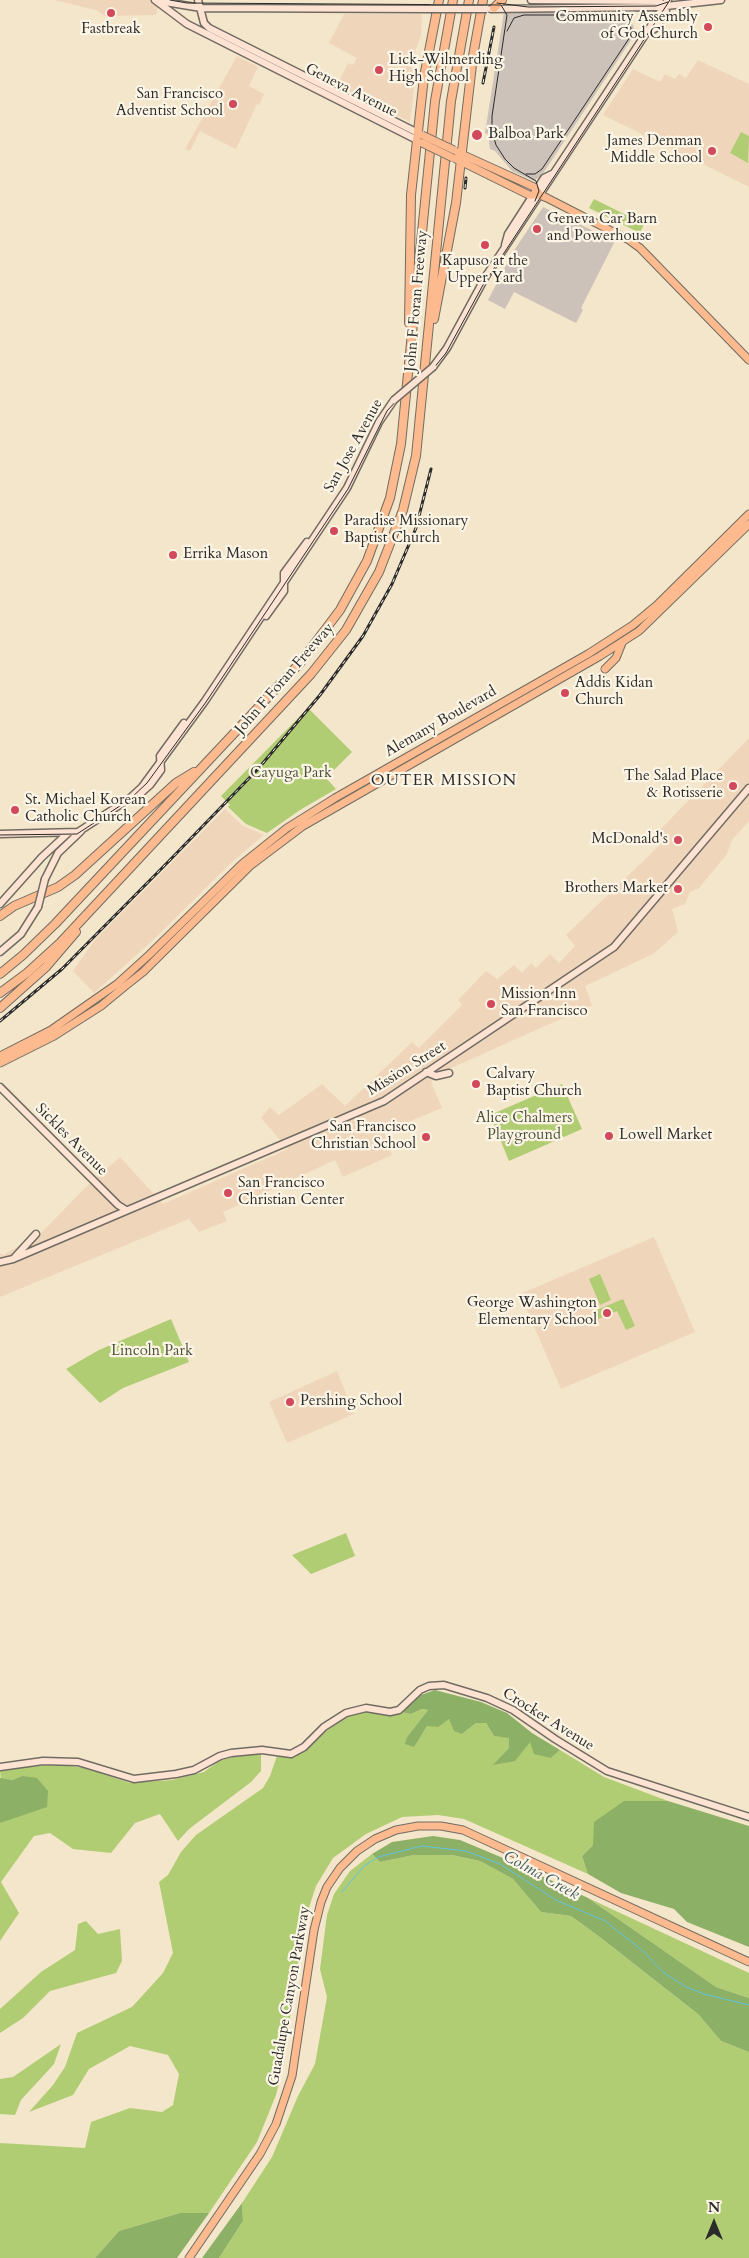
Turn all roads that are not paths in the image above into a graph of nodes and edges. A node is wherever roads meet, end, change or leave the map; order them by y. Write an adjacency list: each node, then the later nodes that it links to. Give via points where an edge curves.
1 (155, 0): 11 (main road); 13 (main road, Geneva Avenue, via 187,24)
2 (198, 0): 11 (main road, Geneva Avenue)
3 (439, 0): 13 (highway, via 428,56)
4 (453, 0): 16 (highway, John F Foran Freeway, via 436,90)
5 (469, 0): 17 (highway, John F Foran Freeway, via 451,101)
6 (483, 0): 14 (highway)
7 (502, 0): 12 (highway)
8 (530, 0): 10 (main road)
9 (721, 0): 10 (main road)
10 (666, 2): 12 (main road); 15 (main road, San Jose Avenue)
11 (201, 8): 12 (main road, bridge); 13 (main road, Geneva Avenue, via 209,28)
12 (491, 9)
13 (420, 138): 14 (main road, Geneva Avenue, bridge); 16 (highway, via 410,222)
14 (461, 157): 15 (main road, Geneva Avenue, via 534,187); 17 (highway, via 454,217)
15 (537, 193): 18 (main road, Geneva Avenue, via 635,244); 25 (main road, San Jose Avenue, bridge, via 481,284 447,348 433,367 394,400 376,427 352,481 200,709 134,795)
16 (410, 355): 23 (highway, John F Foran Freeway, via 402,444 394,482 380,530 362,571 314,646)
17 (426, 356): 31 (highway, John F Foran Freeway, via 417,445 406,499 388,552 364,602 311,674)
18 (749, 360)
19 (749, 514): 41 (main road, Alemany Boulevard, via 633,625 288,828 242,864 117,984 71,1017)
20 (749, 524): 21 (main road, Alemany Boulevard, via 662,610)
21 (622, 643): 22 (main road, via 616,658); 38 (main road, Alemany Boulevard, via 303,826 250,866 143,972 101,1006)
22 (605, 670)
23 (202, 768): 33 (highway, via 176,783 75,875); 35 (highway, John F Foran Freeway, via 55,924)
24 (749, 788): 44 (main road, Mission Street, via 614,947)
25 (82, 830): 26 (main road, San Jose Avenue); 30 (main road, San Jose Avenue)
26 (68, 833): 28 (main road, San Jose Avenue); 29 (main road); 30 (main road, via 67,841)
27 (0, 834): 28 (main road, San Jose Avenue)
28 (36, 834): 29 (main road, via 51,840)
29 (47, 852): 32 (main road)
30 (58, 853): 34 (main road, San Jose Avenue, bridge, via 45,879 38,907 26,929)
31 (106, 894): 36 (highway, John F Foran Freeway, via 48,954); 37 (highway, via 56,957)
32 (0, 904)
33 (0, 916)
34 (0, 952)
35 (0, 974)
36 (0, 993)
37 (0, 1008)
38 (54, 1036): 39 (main road); 43 (main road, Alemany Boulevard)
39 (46, 1049)
40 (0, 1051): 41 (main road)
41 (11, 1052): 42 (main road, Alemany Boulevard)
42 (0, 1056)
43 (0, 1063)
44 (426, 1072): 45 (main road, via 436,1076); 47 (main road, Mission Street, via 384,1101)
45 (449, 1072)
46 (0, 1087): 47 (main road, Sickles Avenue)
47 (126, 1210): 48 (main road, Mission Street)
48 (36, 1249): 49 (main road, Mission Street); 49 (main road, via 36,1234)
49 (13, 1259): 50 (main road, Mission Street)
50 (1, 1264)
51 (0, 1767): 52 (main road, Crocker Avenue, via 71,1761 134,1779 194,1770 231,1753 262,1750 291,1754 346,1713 366,1708 390,1712 399,1710 420,1690 444,1685 513,1710 607,1771)
52 (749, 1817)
53 (749, 1962): 54 (main road, Guadalupe Canyon Parkway, via 464,1830 418,1826 396,1830 375,1839 344,1863 321,1902 291,2081 276,2124 256,2160)
54 (189, 2258)

